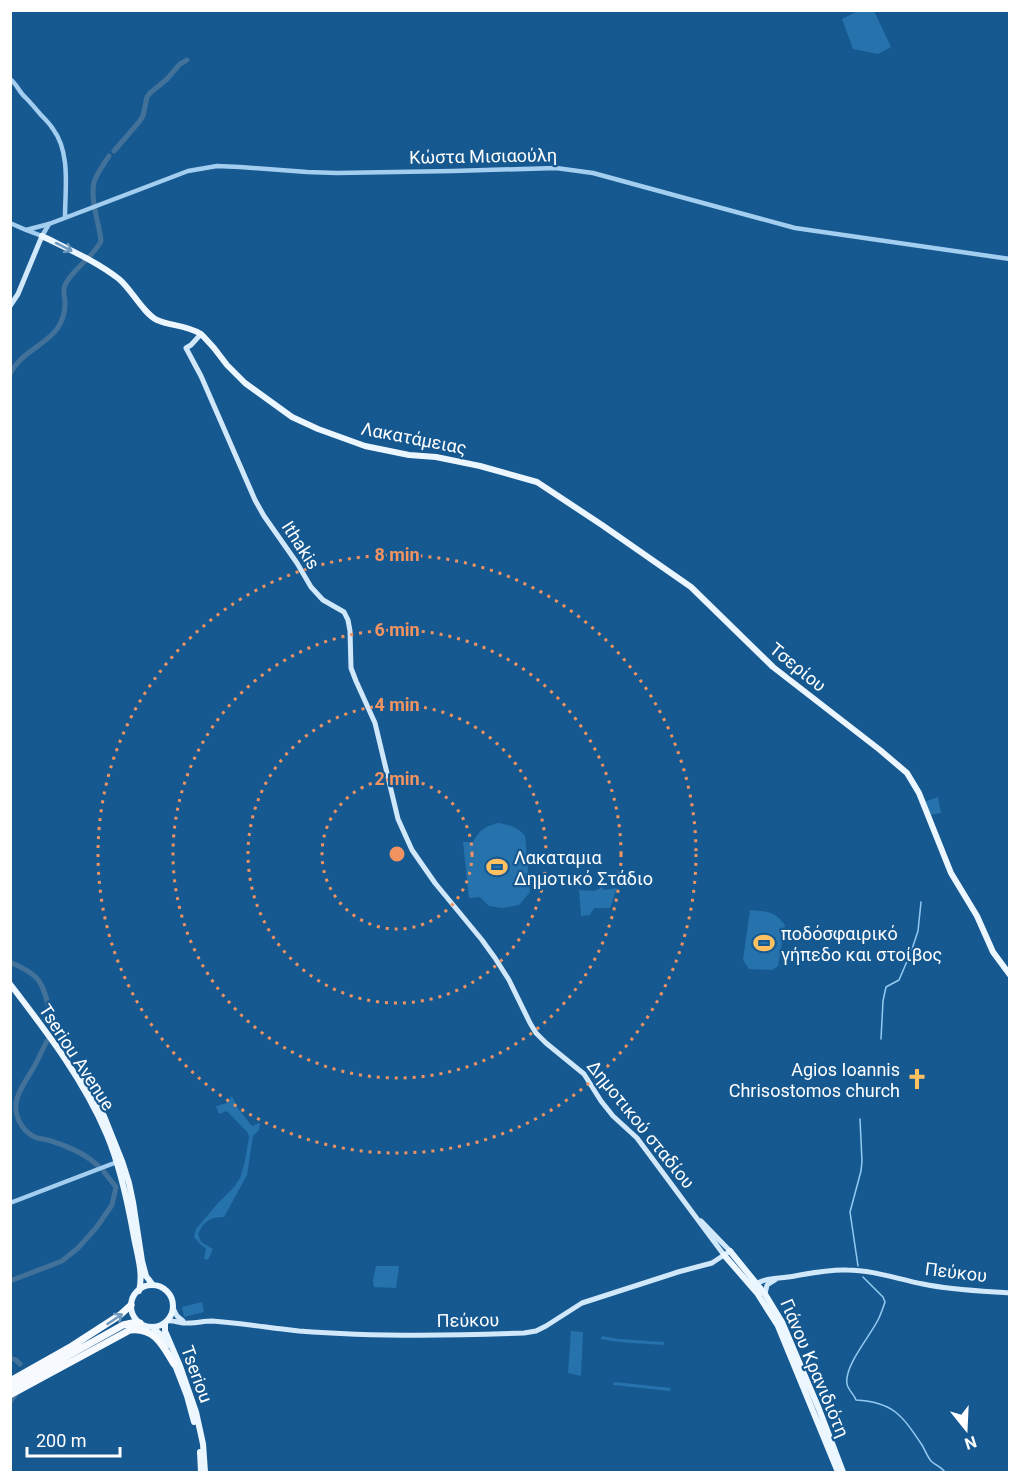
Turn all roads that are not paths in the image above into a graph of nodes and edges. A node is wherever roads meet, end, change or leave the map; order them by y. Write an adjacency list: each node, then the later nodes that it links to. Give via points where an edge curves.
1 (10, 79): 2 (street, via 54,130 63,151)
2 (65, 217): 4 (street, Κώστα Μισιαούλη); 7 (street, Κώστα Μισιαούλη, via 184,172 210,167 337,173 556,168 593,173 795,228)
3 (10, 223): 5 (street)
4 (49, 224): 5 (street, Κώστα Μισιαούλη); 6 (street)
5 (26, 230): 6 (street)
6 (42, 236): 8 (main road); 9 (main road, one-way to 9, via 101,267 124,284 157,320 188,327)
7 (1010, 259)
8 (10, 306)
9 (202, 335): 10 (main road, Λακατάμειας, via 245,383 293,417 318,429 383,451); 11 (main road, Ithakis, via 186,348 255,500 310,587 344,612 348,620 351,668 375,723)
10 (480, 465): 12 (main road, Τσερίου, via 548,489 681,580 773,668 907,773 951,873 993,952)
11 (381, 752): 17 (main road, Δημοτικού σταδίου, via 398,819 412,850 495,958 536,1033 584,1074 601,1101 637,1138)
12 (1010, 975)
13 (10, 984): 14 (main road, Tseriou Avenue)
14 (61, 1054): 15 (main road, Tseriou Avenue, via 88,1095); 15 (main road, Tseriou Avenue, via 105,1116)
15 (119, 1162): 16 (street); 23 (main road, Tseriou Avenue, via 129,1183 146,1276); 25 (main road, Tseriou Avenue, via 139,1261)
16 (10, 1203)
17 (694, 1214): 18 (main road); 19 (main road)
18 (717, 1247): 19 (main road); 20 (main road)
19 (727, 1253): 20 (main road, Πεύκου); 21 (main road, Γιάνου Κρανιδιότη); 24 (main road, Γιάνου Κρανιδιότη)
20 (712, 1263): 21 (main road, via 723,1261); 32 (main road, Πεύκου, via 592,1299 541,1329 524,1333 354,1334 211,1321)
21 (733, 1266): 24 (main road, Γιάνου Κρανιδιότη)
22 (782, 1278): 24 (main road, Πεύκου); 26 (main road, Πεύκου, via 848,1270 935,1286); 27 (main road, via 770,1282)
23 (153, 1285): 25 (main road); 29 (main road, via 170,1295)
24 (754, 1285): 27 (main road, Γιάνου Κρανιδιότη); 39 (main road, Γιάνου Κρανιδιότη, via 778,1326)
25 (138, 1291): 28 (main road)
26 (1010, 1293)
27 (765, 1294): 40 (main road, Γιάνου Κρανιδιότη, via 789,1339)
28 (131, 1305): 31 (main road); 35 (highway, one-way to 28, via 72,1346)
29 (173, 1308): 30 (main road); 32 (main road, via 179,1318)
30 (166, 1322): 32 (main road, Πεύκου); 33 (main road); 38 (main road, Tseriou, via 165,1331 196,1412 203,1444)
31 (140, 1323): 33 (main road); 36 (highway, via 123,1325)
32 (190, 1323)
33 (152, 1327): 34 (main road, Tseriou, via 162,1336)
34 (174, 1364): 37 (highway, via 153,1335 130,1330); 38 (main road, Tseriou, via 193,1416)
35 (10, 1381)
36 (10, 1388)
37 (10, 1395)
38 (203, 1473)
39 (838, 1473)
40 (843, 1473)

